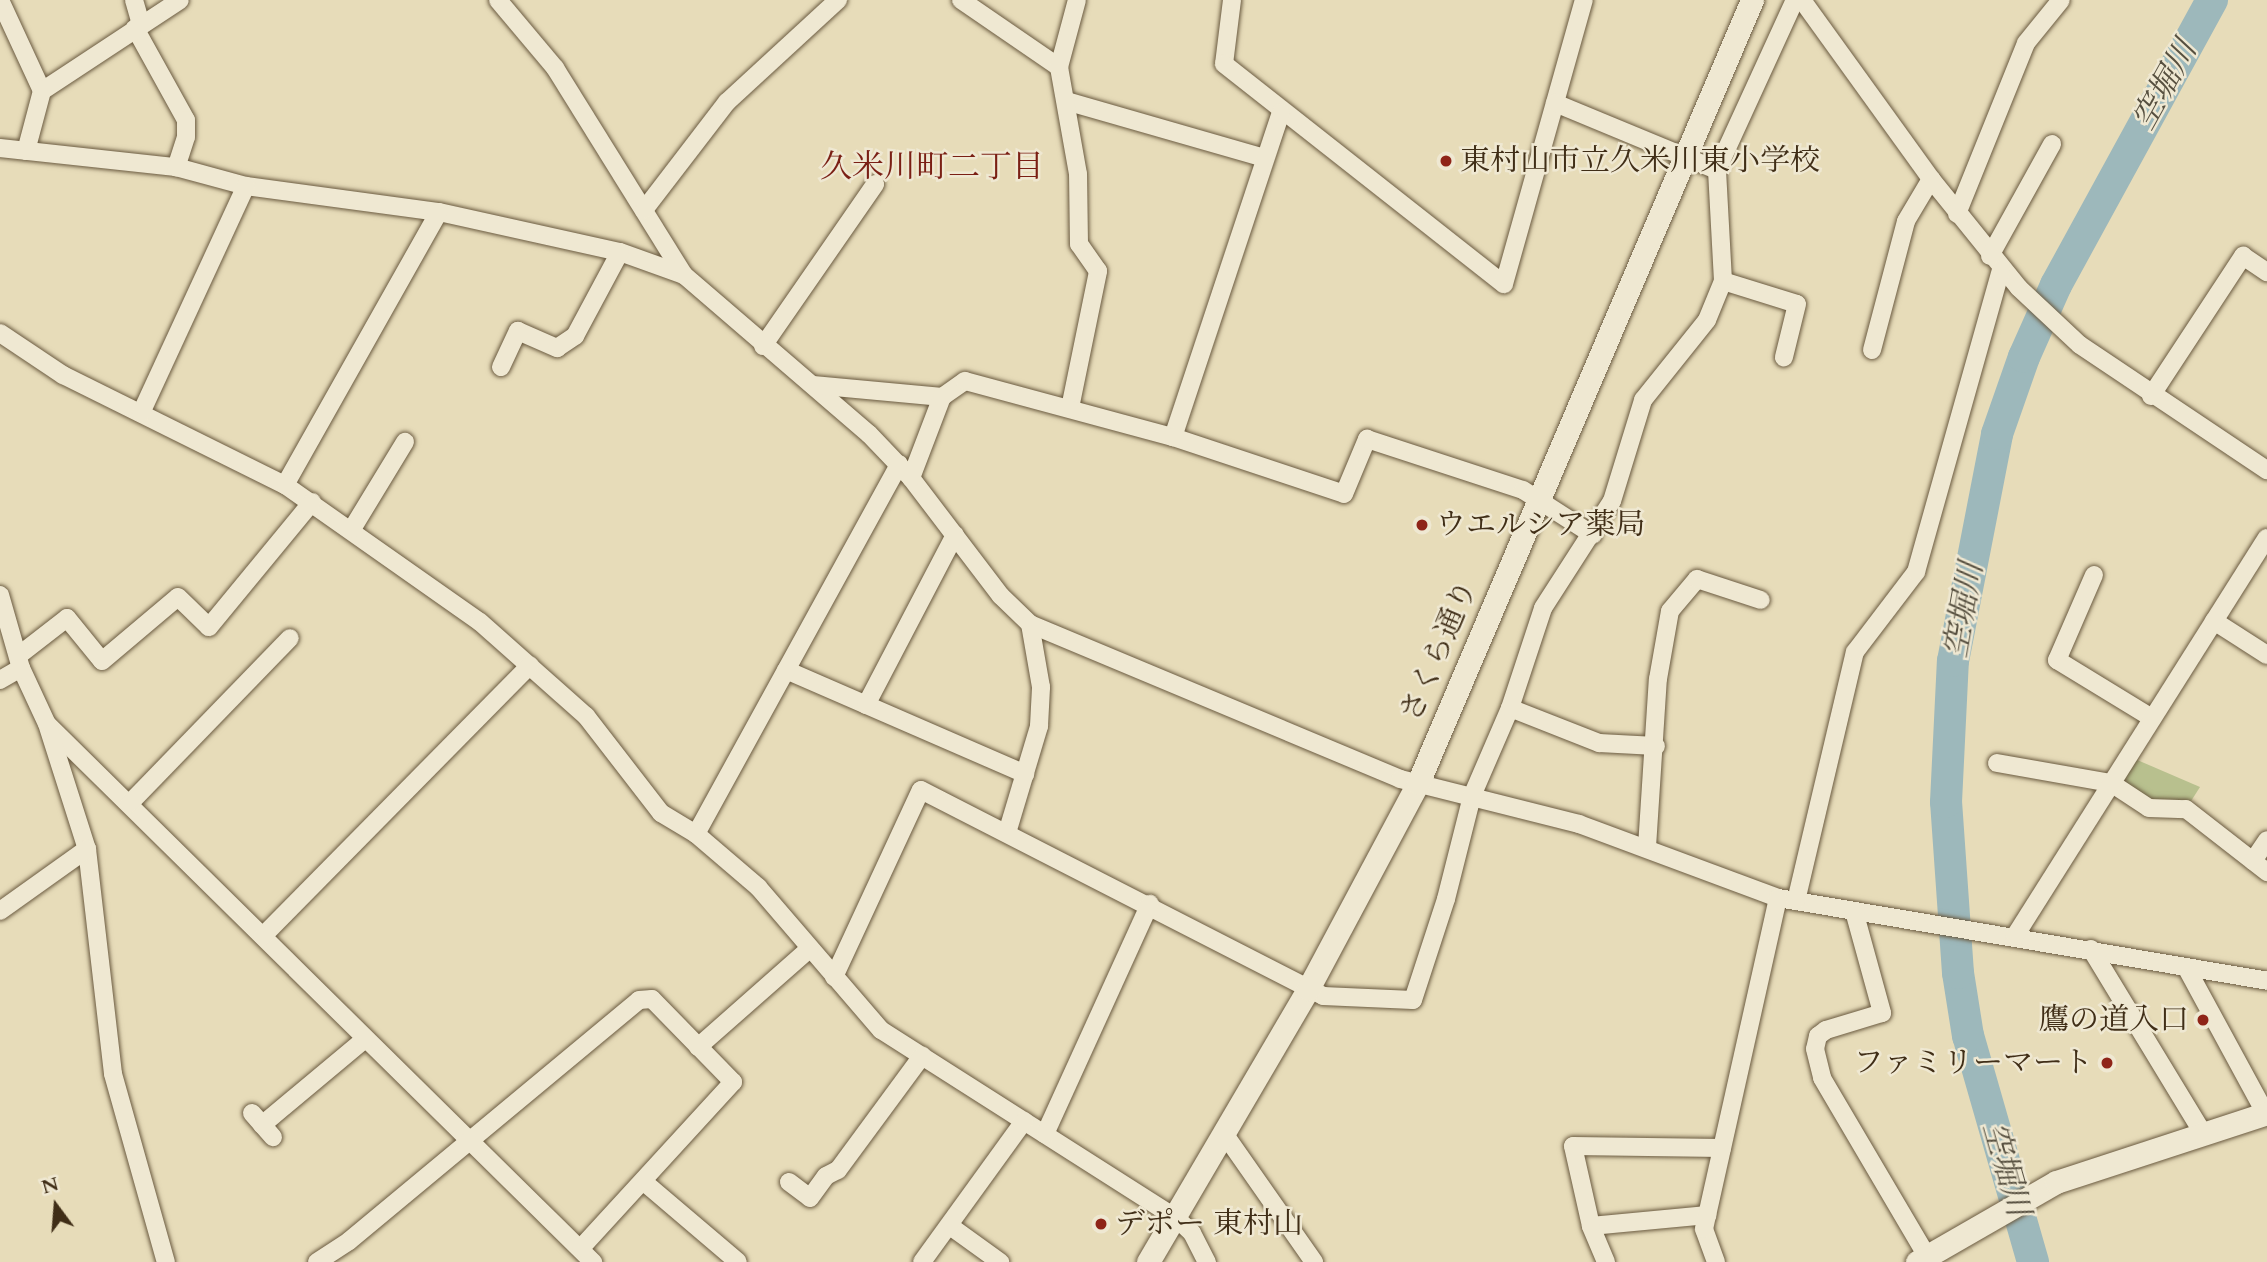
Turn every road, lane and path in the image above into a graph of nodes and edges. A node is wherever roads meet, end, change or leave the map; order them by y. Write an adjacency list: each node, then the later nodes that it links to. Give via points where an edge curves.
1 (134, 0): 14 (street)
2 (180, 0): 14 (street)
3 (498, 0): 30 (street, via 555,68)
4 (838, 0): 30 (street, via 727,103)
5 (961, 0): 15 (street)
6 (1077, 0): 15 (street)
7 (1232, 0): 19 (street, via 1224,64)
8 (1584, 0): 18 (street)
9 (1752, 0): 24 (street, さくら通り)
10 (1795, 0): 26 (street)
11 (1802, 0): 27 (street)
12 (2061, 0): 32 (street, via 2025,43)
13 (0, 1): 16 (street)
14 (138, 26): 16 (street); 25 (street, via 186,120 187,137)
15 (1059, 67): 17 (street)
16 (42, 92): 22 (street)
17 (1066, 101): 23 (street); 46 (street, via 1078,174 1079,244 1098,271)
18 (1555, 103): 19 (street, via 1504,284); 24 (street)
19 (1281, 112): 23 (street)
20 (2052, 145): 34 (street)
21 (0, 148): 22 (street)
22 (26, 150): 25 (street)
23 (1265, 158): 48 (street)
24 (1685, 159): 26 (street); 53 (street, さくら通り)
25 (176, 167): 29 (street)
26 (1717, 170): 37 (street)
27 (1931, 179): 32 (street); 40 (street, via 1906,221)
28 (875, 184): 39 (street)
29 (246, 186): 31 (street); 47 (street)
30 (644, 210): 36 (street)
31 (439, 212): 33 (street); 52 (street)
32 (1957, 214): 34 (street)
33 (620, 252): 36 (street); 42 (street, via 575,336 557,348 518,331)
34 (1996, 263): 44 (street, via 2080,345); 88 (street, via 1916,572 1854,652)
35 (2267, 272): 44 (street, via 2243,256)
36 (684, 275): 39 (street)
37 (1723, 281): 41 (street, via 1797,304); 57 (street, via 1707,320 1643,400 1612,501)
38 (0, 333): 47 (street, via 63,375)
39 (763, 346): 43 (street)
40 (1872, 350)
41 (1784, 358)
42 (500, 367)
43 (813, 385): 45 (street); 51 (street)
44 (2151, 396): 50 (street)
45 (942, 397): 46 (street, via 965,381); 51 (street)
46 (1070, 408): 48 (street)
47 (141, 413): 52 (street)
48 (1173, 437): 53 (street, via 1344,494 1367,439)
49 (405, 442): 55 (street)
50 (2267, 470)
51 (905, 471): 56 (street); 68 (street)
52 (285, 485): 54 (street)
53 (1539, 498): 57 (street); 77 (street, さくら通り)
54 (312, 502): 55 (street); 66 (street, via 209,627 178,597 102,661 67,618)
55 (352, 529): 67 (street, via 480,622)
56 (955, 535): 63 (street, via 1001,596); 70 (street)
57 (1593, 535): 71 (street, via 1543,608)
58 (2267, 538): 62 (street)
59 (2094, 575): 72 (street, via 2057,660)
60 (0, 594): 66 (street)
61 (1761, 600): 74 (street, via 1697,579 1670,611 1658,679)
62 (2214, 621): 65 (street); 72 (street)
63 (1030, 624): 76 (street, via 1041,687 1039,726); 77 (street)
64 (290, 638): 80 (street)
65 (2267, 655)
66 (20, 662): 69 (street); 73 (street)
67 (530, 665): 82 (street, via 586,716 661,813); 92 (street)
68 (786, 670): 70 (street); 82 (street)
69 (0, 680)
70 (866, 705): 76 (street)
71 (1510, 708): 74 (street, via 1599,743); 79 (street)
72 (2152, 718): 78 (street)
73 (47, 723): 80 (street); 85 (street)
74 (1656, 746): 84 (street)
75 (1997, 763): 78 (street)
76 (1025, 774): 81 (street)
77 (1418, 783): 79 (street); 99 (street, さくら通り)
78 (2111, 783): 86 (street, via 2148,808 2186,808); 93 (street)
79 (1472, 796): 84 (street); 99 (street, via 1446,899 1413,1000 1323,996)
80 (129, 804): 92 (street)
81 (1007, 832): 89 (street); 97 (street, via 921,790)
82 (696, 834): 94 (street, via 758,887)
83 (2267, 840): 86 (street)
84 (1647, 847): 87 (street)
85 (87, 849): 90 (street); 119 (street, via 113,1074)
86 (2260, 867)
87 (1777, 898): 88 (street); 110 (street)
88 (1796, 901): 91 (street)
89 (1150, 904): 99 (street); 108 (street)
90 (0, 911)
91 (1854, 911): 93 (street); 118 (street, via 1882,1013 1826,1030 1818,1036 1815,1049 1822,1078)
92 (263, 936): 100 (street)
93 (2015, 936): 95 (street)
94 (809, 949): 97 (street); 101 (street)
95 (2091, 949): 96 (street); 107 (street)
96 (2186, 967): 98 (street); 103 (street)
97 (834, 977): 102 (street, via 881,1030)
98 (2267, 981)
99 (1308, 989): 106 (street, さくら通り)
100 (365, 1039): 105 (street); 109 (street)
101 (698, 1047): 109 (street, via 652,999 639,1000); 111 (street, via 733,1082)
102 (922, 1056): 104 (street); 112 (street, via 838,1170 826,1176 810,1198)
103 (2266, 1114): 107 (street)
104 (1024, 1121): 108 (street); 115 (street)
105 (263, 1125)
106 (1223, 1132): 114 (street, さくら通り); 127 (street)
107 (2203, 1133): 118 (street, via 2050,1185)
108 (1045, 1134): 114 (street)
109 (470, 1142): 117 (street); 120 (street)
110 (1722, 1148): 113 (street); 116 (street, via 1573,1146)
111 (644, 1182): 117 (street); 122 (street)
112 (789, 1182)
113 (1707, 1215): 116 (street); 129 (street, via 1706,1242)
114 (1175, 1217): 125 (street, さくら通り); 126 (street, via 1192,1233)
115 (950, 1226): 123 (street); 124 (street)
116 (1591, 1226): 128 (street)
117 (581, 1248): 121 (street)
118 (1922, 1259)
119 (166, 1262)
120 (317, 1262)
121 (593, 1262)
122 (738, 1262)
123 (922, 1262)
124 (1000, 1262)
125 (1148, 1262)
126 (1206, 1262)
127 (1314, 1262)
128 (1606, 1262)
129 (1716, 1262)

